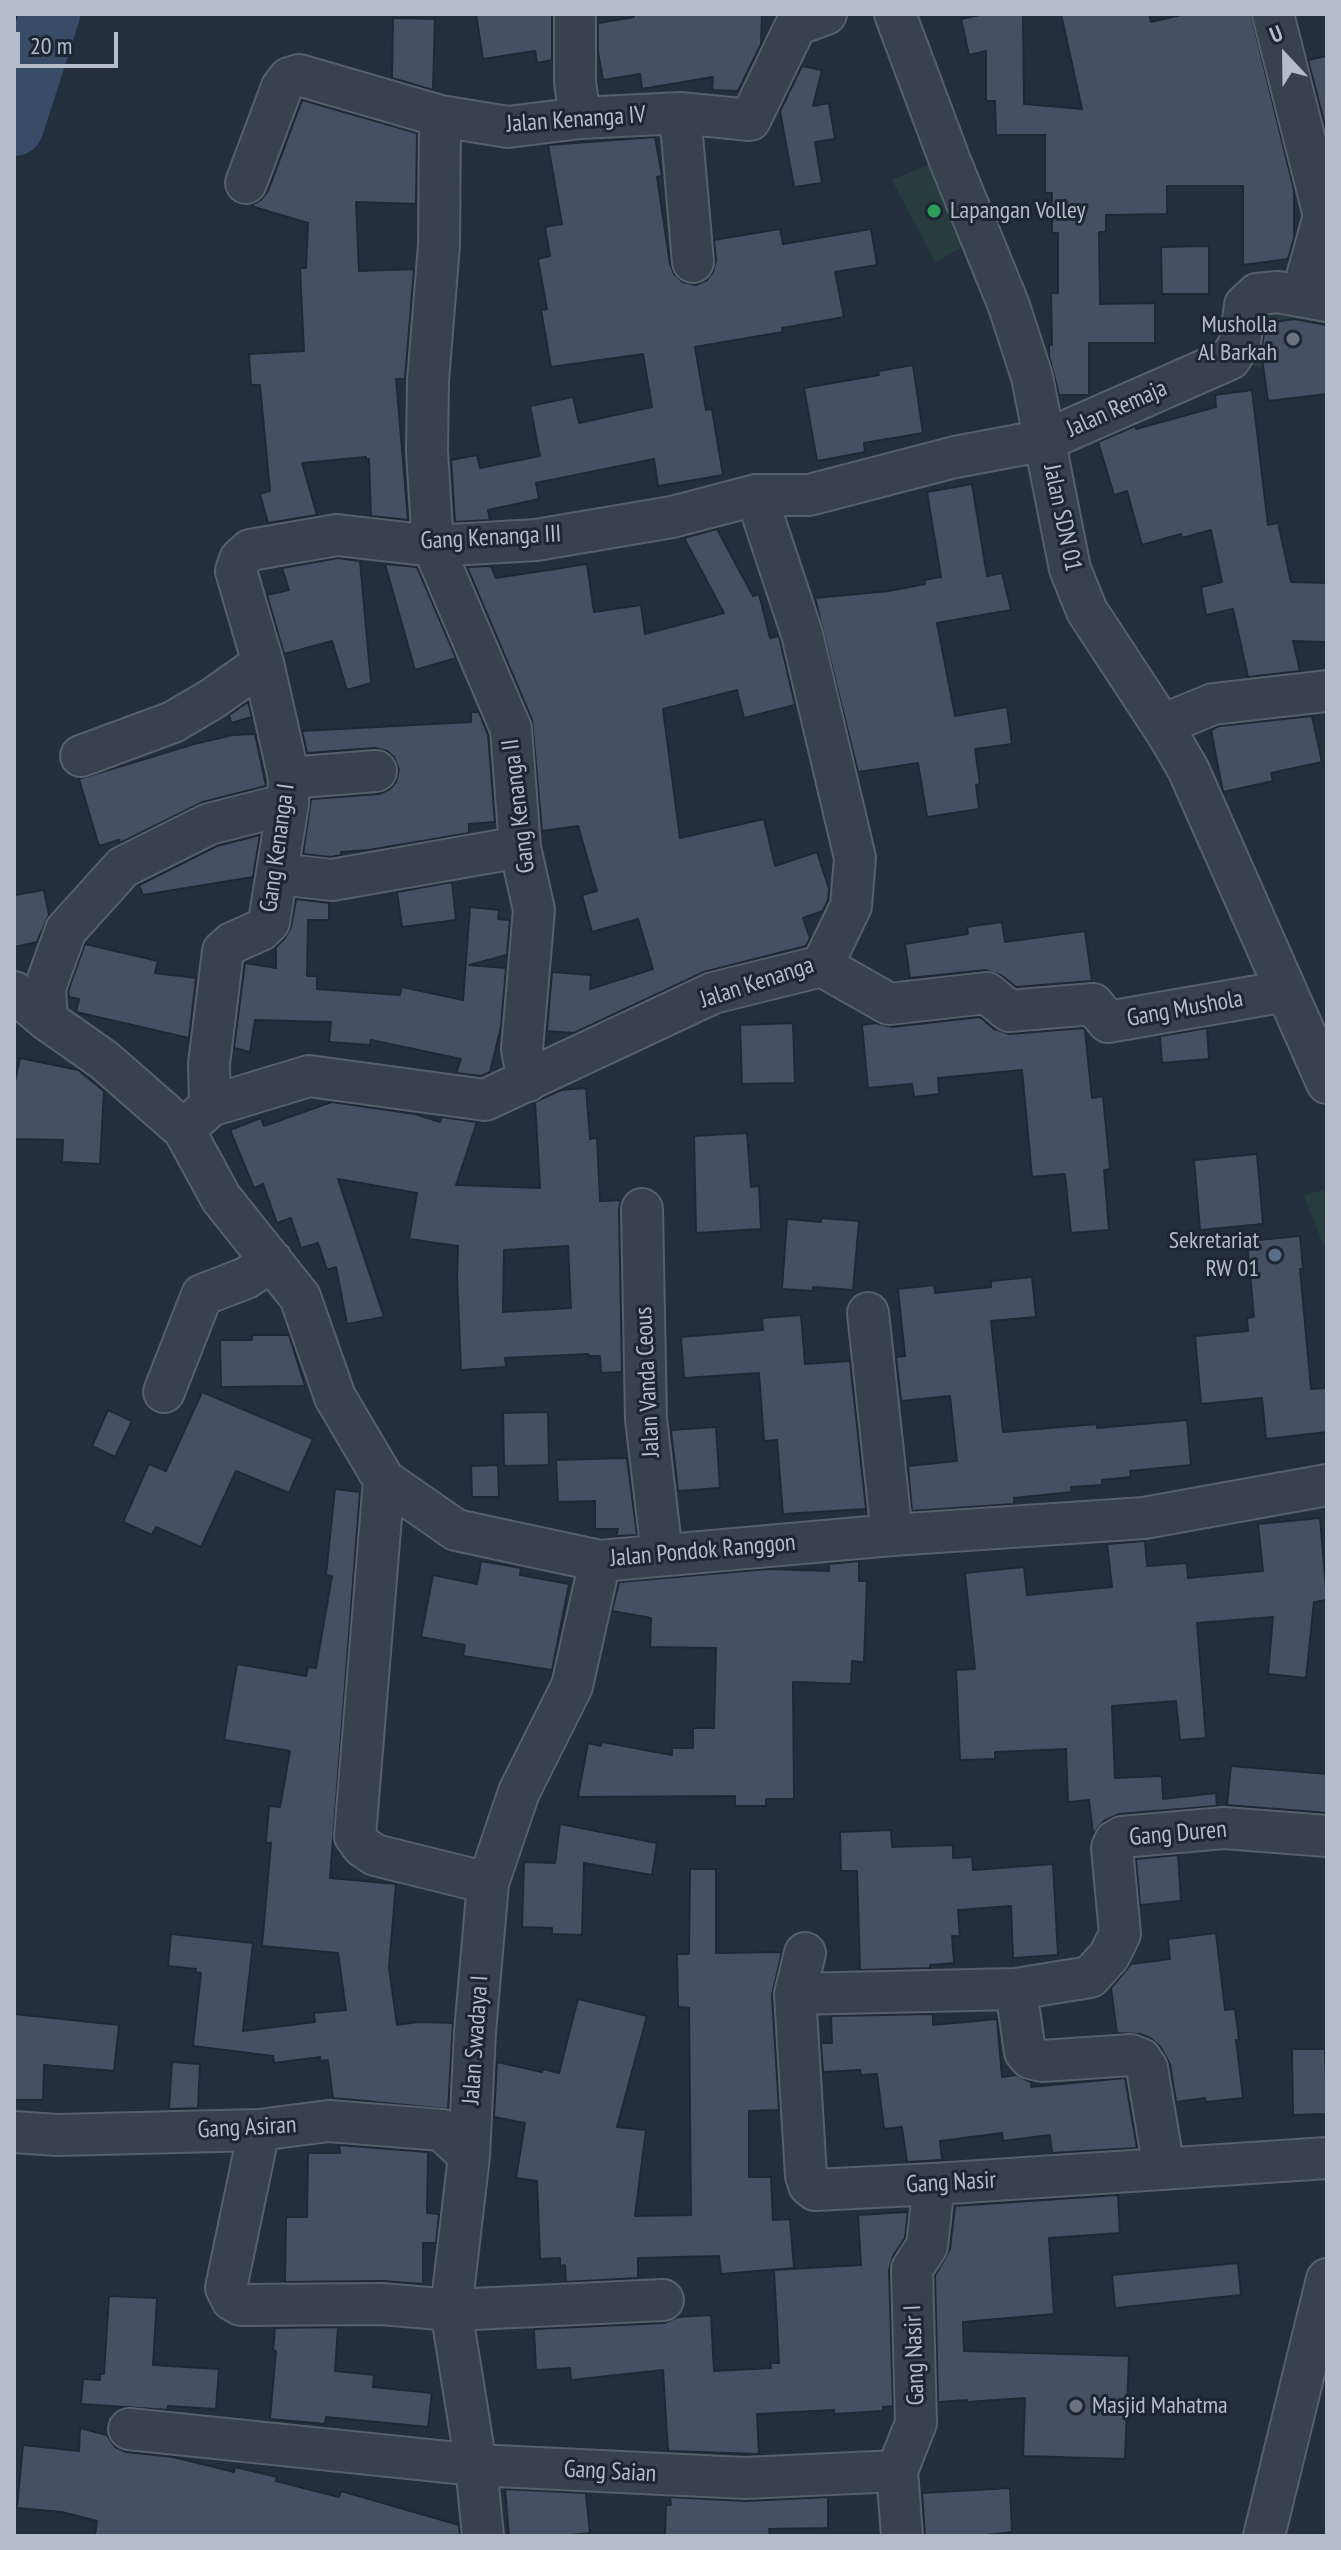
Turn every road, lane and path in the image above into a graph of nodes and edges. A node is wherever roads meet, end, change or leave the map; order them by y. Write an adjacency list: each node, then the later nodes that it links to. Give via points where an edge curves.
1 (575, 14): 7 (street)
2 (826, 14): 5 (street, Jalan Kenanga IV, via 796,25 750,120)
3 (895, 14): 11 (street, Jalan SDN 01, via 1009,306)
4 (1273, 14): 10 (street, via 1324,216)
5 (680, 113): 7 (street, Jalan Kenanga IV); 9 (street)
6 (440, 116): 7 (street, Jalan Kenanga IV, via 508,127); 8 (street, Jalan Kenanga IV, via 299,75 289,78); 13 (street, Gang Kenanga II, via 439,245 428,381)
7 (580, 118)
8 (246, 183)
9 (693, 262)
10 (1315, 298): 11 (street, Jalan Remaja, via 1257,294 1245,305 1240,343 1230,359)
11 (1046, 440): 12 (street, via 955,457 809,495); 16 (street, Jalan SDN 01, via 1070,569 1087,611)
12 (756, 495): 13 (street, Gang Kenanga III, via 672,517 536,540); 22 (street, Jalan Kenanga, via 802,634 855,858 851,906)
13 (433, 546): 14 (street, Gang Kenanga III, via 337,535 250,550 236,571); 20 (street, Gang Kenanga II, via 511,729)
14 (263, 663): 17 (street, via 173,722); 19 (street, Gang Kenanga I)
15 (1327, 691): 16 (street, via 1213,704)
16 (1162, 725): 23 (street, Jalan SDN 01, via 1188,769)
17 (81, 756)
18 (376, 771): 19 (street)
19 (289, 791): 21 (street, Gang Kenanga I); 25 (street, via 123,867 66,930 45,988)
20 (520, 847): 21 (street, via 332,880); 26 (street, Gang Kenanga II, via 534,910 522,1049)
21 (278, 874): 28 (street, Gang Kenanga I, via 269,922 223,951)
22 (822, 966): 23 (street, Gang Mushola, via 889,1004 987,993 1009,1011 1093,1004 1108,1022); 26 (street, Jalan Kenanga, via 713,993)
23 (1286, 991): 27 (street, Jalan SDN 01)
24 (15, 993): 25 (street, Jalan Pondok Ranggon)
25 (47, 1020): 28 (street, Jalan Pondok Ranggon)
26 (528, 1081): 28 (street, Jalan Kenanga, via 485,1100 309,1076)
27 (1327, 1083)
28 (197, 1118): 30 (street, Jalan Pondok Ranggon, via 221,1198)
29 (642, 1209): 36 (street, Jalan Vanda Ceous, via 646,1419)
30 (272, 1261): 32 (street, via 202,1295); 33 (street, Jalan Pondok Ranggon, via 300,1297 335,1397)
31 (868, 1313): 35 (street)
32 (164, 1392)
33 (384, 1480): 37 (street, Jalan Pondok Ranggon, via 456,1530); 39 (street, via 355,1836 375,1855)
34 (1327, 1485): 35 (street, Jalan Pondok Ranggon, via 1144,1518)
35 (892, 1535): 36 (street, Jalan Pondok Ranggon)
36 (662, 1554): 37 (street, Jalan Pondok Ranggon)
37 (600, 1561): 39 (street, Jalan Swadaya I, via 572,1686 519,1792)
38 (1327, 1836): 41 (street, Gang Duren, via 1224,1828 1122,1837 1112,1848 1120,1934 1109,1956 1090,1977)
39 (488, 1883): 45 (street, Jalan Swadaya I)
40 (805, 1953): 42 (street, Gang Nasir)
41 (1016, 1989): 42 (street, Gang Duren); 47 (street, via 1030,2058 1141,2059 1147,2068)
42 (795, 1994): 48 (street, Gang Nasir, via 809,2185 815,2190)
43 (259, 2130): 44 (street, Gang Asiran); 45 (street, Gang Asiran, via 329,2121 442,2130); 51 (street, via 226,2288 232,2300 241,2305 382,2304)
44 (14, 2132)
45 (469, 2156): 51 (street, Jalan Swadaya I)
46 (1327, 2158): 47 (street, Gang Nasir)
47 (1164, 2169): 48 (street, Gang Nasir)
48 (934, 2184): 54 (street, Gang Nasir I, via 927,2246 912,2269 916,2423)
49 (1327, 2279): 57 (street)
50 (663, 2300): 51 (street)
51 (451, 2310): 53 (street, Jalan Swadaya I)
52 (129, 2429): 53 (street, Gang Saian)
53 (476, 2465): 54 (street, Gang Saian, via 745,2478); 55 (street, Jalan Swadaya I)
54 (897, 2471): 56 (street)
55 (483, 2536)
56 (902, 2536)
57 (1264, 2536)

